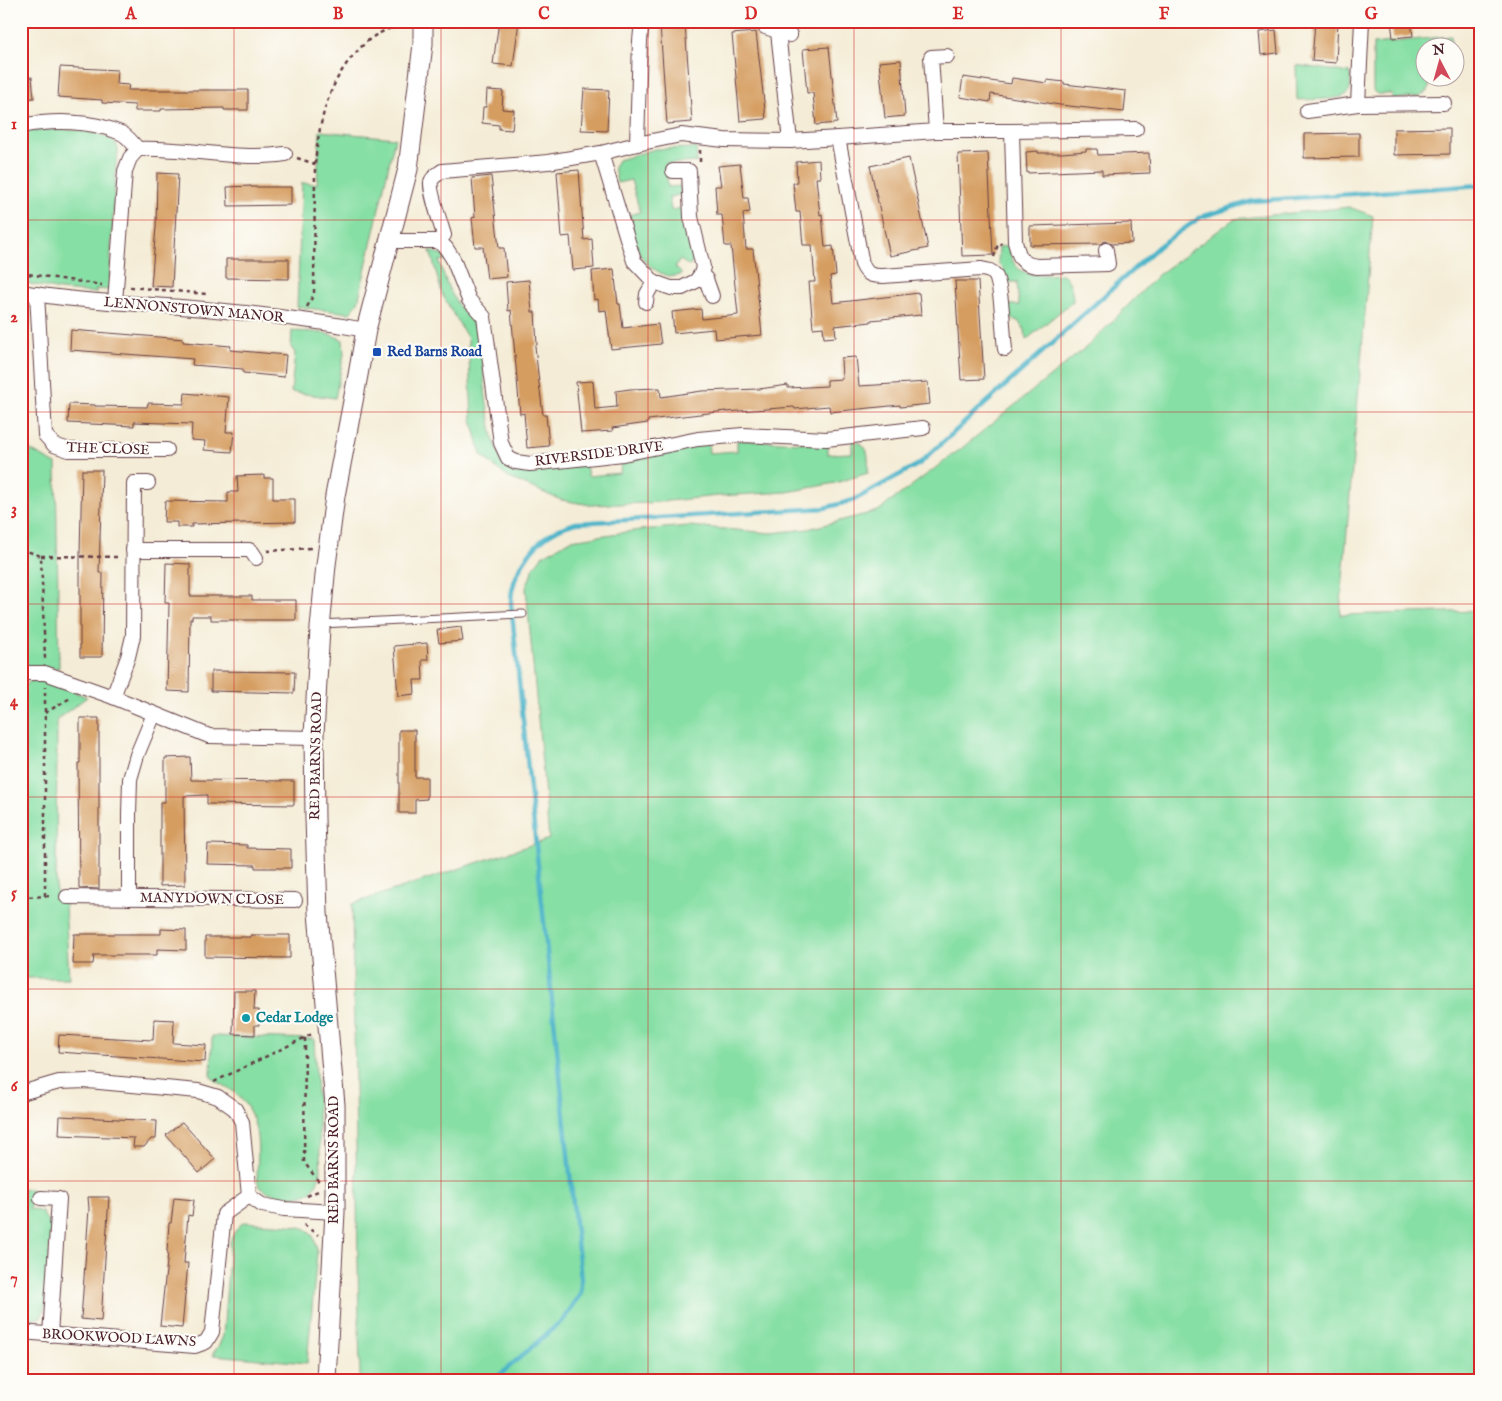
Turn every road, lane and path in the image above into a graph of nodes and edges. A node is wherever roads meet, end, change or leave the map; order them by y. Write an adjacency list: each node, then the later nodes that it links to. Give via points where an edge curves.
1 (407, 21): 21 (path, via 377,34 360,47 342,69 332,88 318,132)
2 (423, 21): 24 (street, RED BARNS ROAD, via 408,169)
3 (642, 21): 17 (street)
4 (1362, 21): 8 (street)
5 (765, 27): 16 (street, via 784,34)
6 (947, 56): 12 (street, via 931,57)
7 (1444, 103): 8 (street)
8 (1358, 104): 9 (street)
9 (1307, 111)
10 (21, 126): 18 (street, via 40,122 93,124 123,134)
11 (1136, 129): 13 (street)
12 (936, 131): 13 (street); 15 (street)
13 (1012, 131): 26 (street)
14 (701, 137): 16 (street); 17 (street, via 681,136); 22 (path, via 700,162)
15 (838, 138): 16 (street); 28 (street, via 865,272 870,276 883,276)
16 (790, 141)
17 (638, 144): 19 (street)
18 (138, 150): 20 (street, via 159,148 206,153); 32 (street, via 130,158 125,171)
19 (601, 153): 25 (street, via 548,162 442,171 430,183 444,235); 31 (street, via 634,261)
20 (285, 154): 21 (path)
21 (315, 164): 39 (path, via 314,294 304,310)
22 (689, 170): 23 (street); 30 (street, via 691,217)
23 (673, 171)
24 (390, 241): 25 (street); 40 (street, RED BARNS ROAD)
25 (438, 242): 42 (street, RIVERSIDE DRIVE, via 453,259 469,300 484,317 501,443 508,458 516,462 544,463 623,454 725,436 826,439)
26 (1016, 242): 27 (street, via 1019,257 1030,265 1108,264); 28 (path, via 998,244)
27 (1106, 250)
28 (990, 270): 41 (street, via 998,280)
29 (21, 273): 32 (path)
30 (702, 274): 31 (street, via 682,288 670,288); 36 (street)
31 (654, 282): 38 (street)
32 (116, 286): 35 (path); 37 (street)
33 (21, 292): 34 (street, LENNONSTOWN MANOR)
34 (37, 294): 37 (street, LENNONSTOWN MANOR); 43 (street, THE CLOSE, via 45,435 54,445 68,450)
35 (215, 295)
36 (712, 296)
37 (114, 302): 40 (street, LENNONSTOWN MANOR, via 305,320)
38 (646, 302)
39 (312, 312)
40 (366, 330): 45 (street, RED BARNS ROAD)
41 (1005, 349)
42 (923, 428)
43 (167, 450)
44 (148, 483): 47 (street, via 134,483)
45 (328, 547): 48 (path); 51 (street, RED BARNS ROAD)
46 (21, 548): 49 (path)
47 (133, 554): 48 (street, via 249,550); 49 (path); 55 (street, via 133,636)
48 (254, 555)
49 (41, 556): 53 (path)
50 (522, 614): 51 (lane)
51 (320, 624): 58 (street, RED BARNS ROAD)
52 (21, 673): 53 (street)
53 (45, 674): 54 (street); 56 (path)
54 (86, 688): 55 (street); 56 (path)
55 (112, 697): 57 (street)
56 (45, 713): 59 (path)
57 (154, 714): 58 (street, via 209,736); 62 (street, MANYDOWN CLOSE, via 130,779)
58 (314, 738): 70 (street, RED BARNS ROAD, via 318,913 335,1105)
59 (45, 896): 60 (path); 61 (path)
60 (21, 897)
61 (67, 897): 62 (street, MANYDOWN CLOSE)
62 (129, 898): 63 (street, MANYDOWN CLOSE)
63 (295, 900)
64 (318, 1031): 65 (path)
65 (305, 1038): 67 (path, via 216,1081); 70 (path, via 304,1162)
66 (21, 1093): 67 (street, via 59,1082 88,1081)
67 (205, 1093): 68 (street, via 218,1097 235,1109 242,1122)
68 (249, 1196): 70 (street, via 262,1205 284,1209); 72 (street, BROOKWOOD LAWNS, via 224,1214 212,1332 206,1342 195,1346)
69 (41, 1198): 72 (street, via 58,1199)
70 (335, 1207): 73 (street, RED BARNS ROAD)
71 (21, 1332): 72 (street, BROOKWOOD LAWNS)
72 (50, 1335)
73 (326, 1380)

